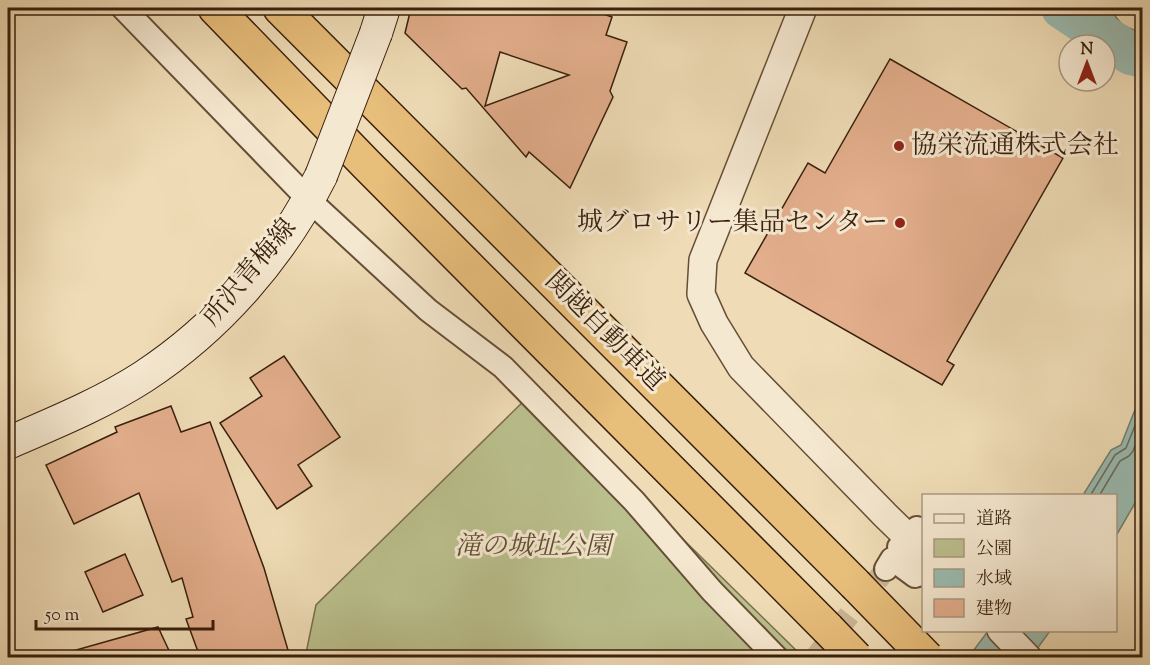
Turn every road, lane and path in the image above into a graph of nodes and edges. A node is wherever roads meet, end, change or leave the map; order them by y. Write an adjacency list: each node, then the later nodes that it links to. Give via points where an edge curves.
1 (123, 8): 6 (street)
2 (215, 8): 14 (highway, 関越自動車道, bridge)
3 (280, 8): 15 (highway, 関越自動車道, bridge)
4 (803, 8): 8 (street, via 703,260 701,294 741,367)
5 (376, 18): 6 (main road, 所沢青梅線, bridge)
6 (315, 188): 7 (main road, 所沢青梅線, via 291,229 246,286 180,351 101,401); 13 (street, via 428,310 503,367 634,501 712,591)
7 (8, 443)
8 (916, 540): 10 (street, via 899,547)
9 (886, 568): 11 (street, via 892,559)
10 (922, 572)
11 (922, 581)
12 (1003, 632): 16 (street)
13 (777, 657)
14 (856, 657)
15 (927, 657)
16 (1029, 657)

